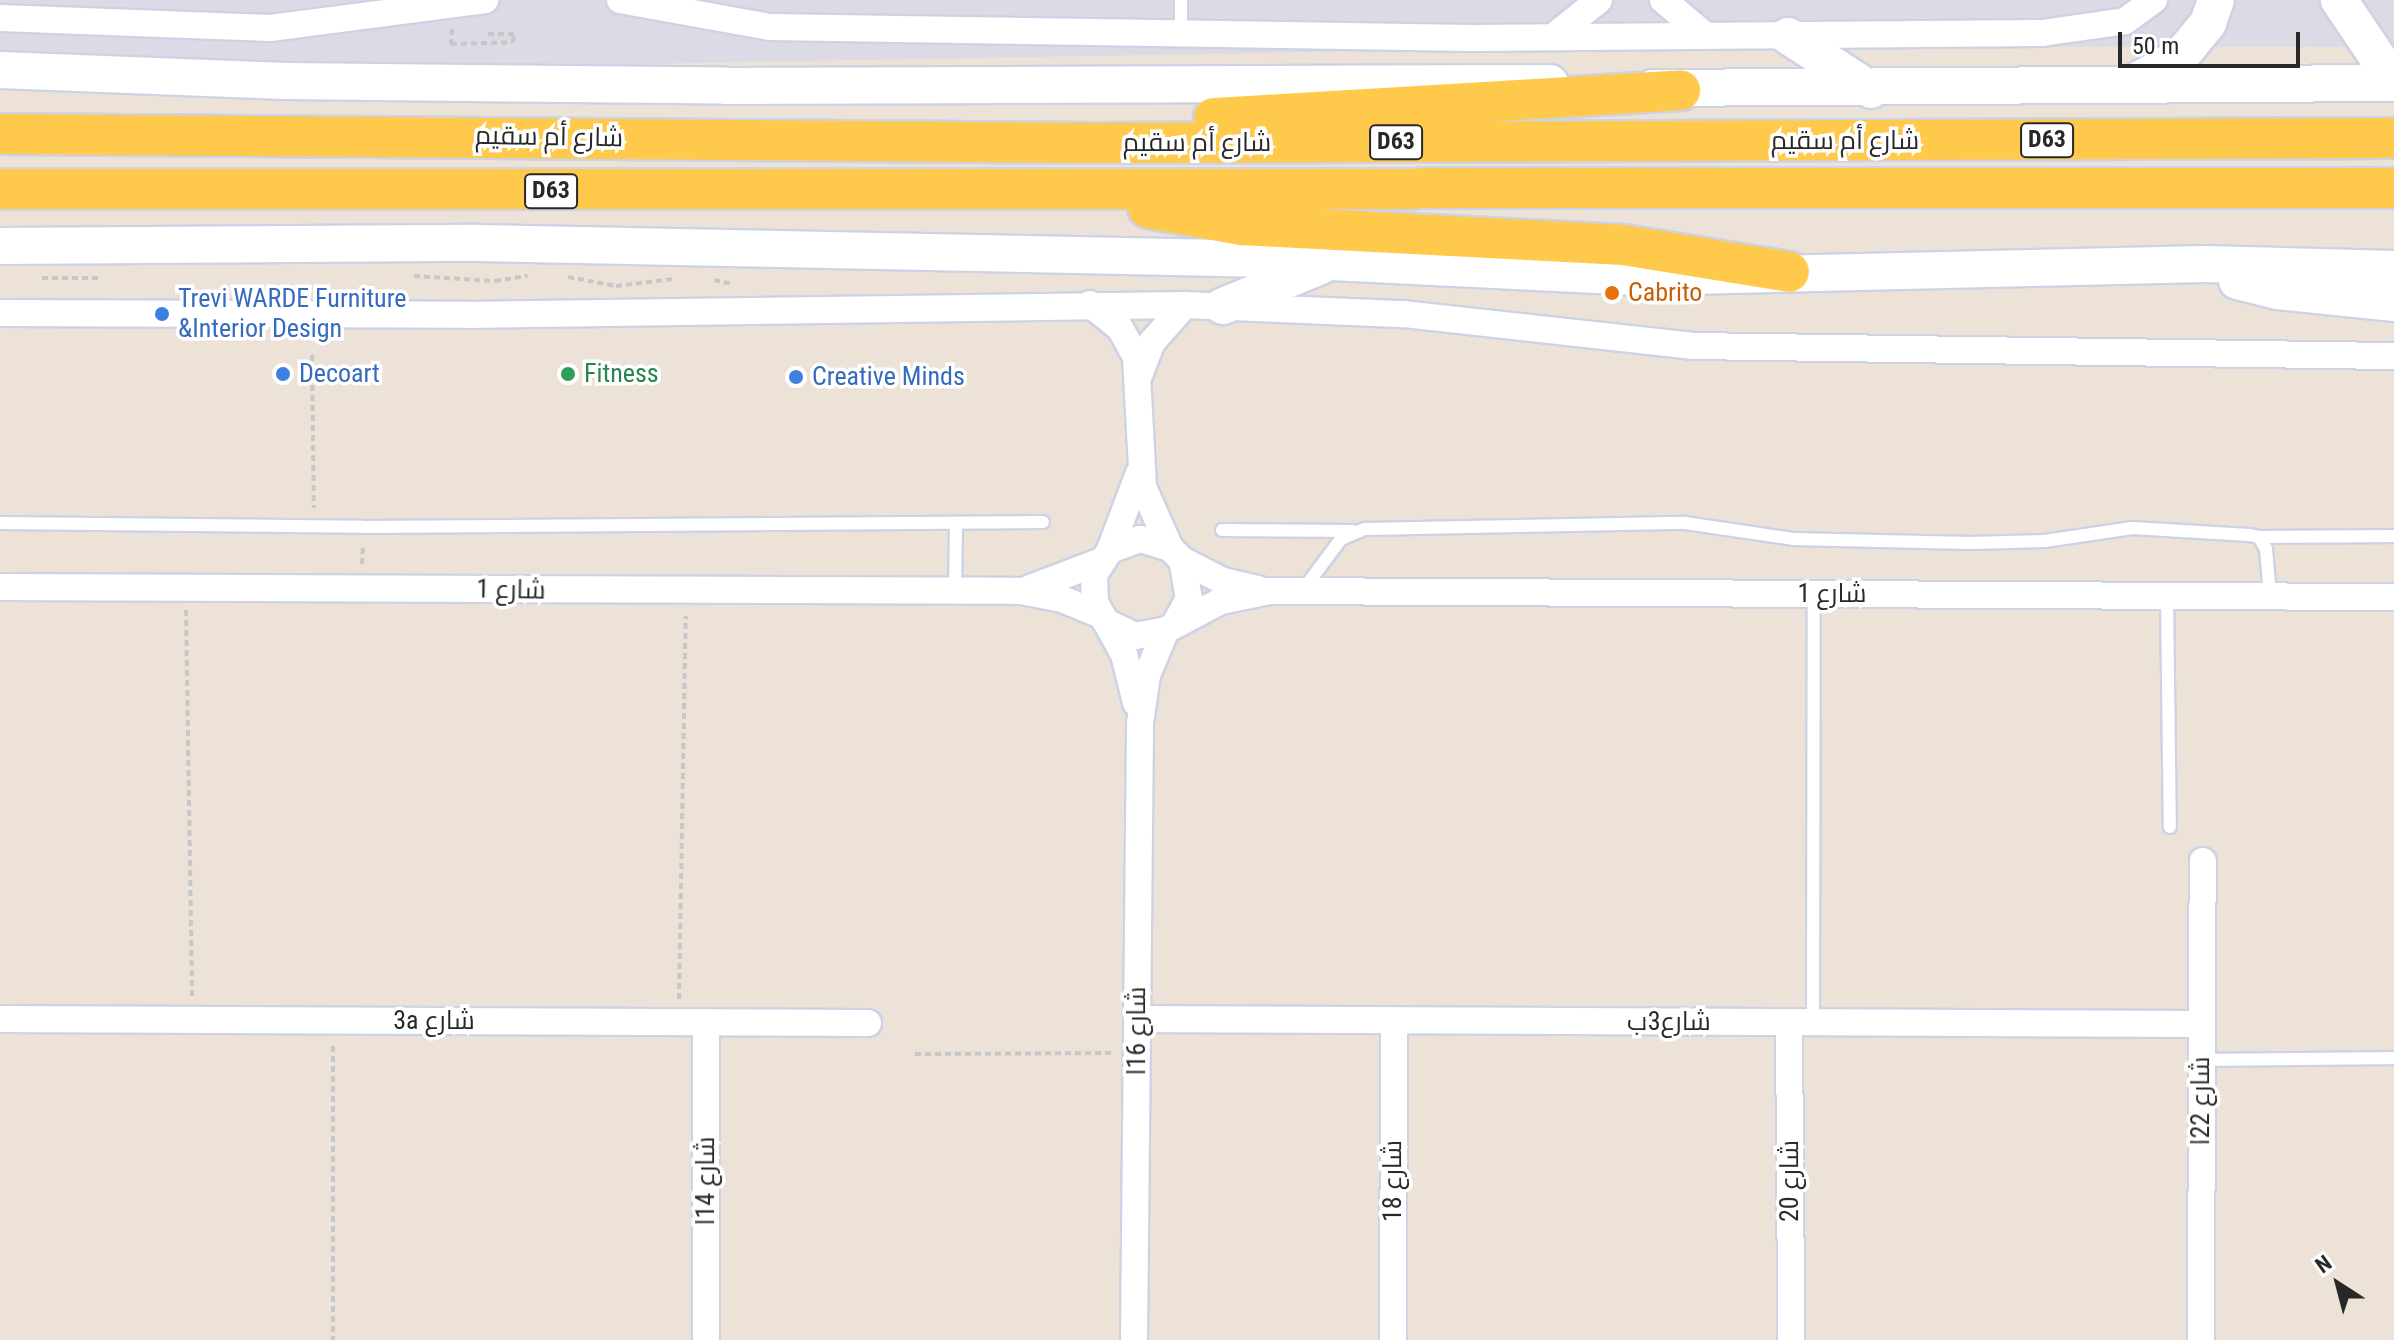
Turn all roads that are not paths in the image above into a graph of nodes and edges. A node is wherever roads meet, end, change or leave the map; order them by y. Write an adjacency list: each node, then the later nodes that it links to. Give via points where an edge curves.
1 (485, 0): 9 (street, via 270,28)
2 (620, 0): 10 (street, via 770,27)
3 (1181, 0): 10 (lane)
4 (1599, 0): 13 (street)
5 (1663, 0): 11 (street)
6 (2154, 0): 12 (street, via 2125,21 2070,32)
7 (2216, 0): 16 (main road, via 2208,23 2181,56 2154,75)
8 (2339, 0): 15 (main road)
9 (0, 18)
10 (1181, 34): 13 (street)
11 (1705, 35): 12 (street); 13 (street)
12 (1788, 36): 18 (main road)
13 (1553, 37)
14 (0, 70): 17 (main road, via 300,81 742,86 1477,79)
15 (2394, 82): 16 (main road)
16 (2122, 85): 18 (main road)
17 (1680, 90): 18 (main road); 23 (main road, via 1207,118)
18 (1871, 90)
19 (0, 109): 20 (main road)
20 (131, 133): 21 (main road, شارع أم سقيم / D63); 23 (main road, شارع أم سقيم / D63)
21 (0, 134)
22 (2394, 138): 23 (main road, شارع أم سقيم / D63)
23 (1092, 143)
24 (2394, 188): 26 (main road, شارع أم سقيم / D63)
25 (0, 189): 26 (main road, شارع أم سقيم / D63)
26 (1103, 192): 31 (main road, via 1213,222 1623,245)
27 (0, 246): 28 (main road, via 477,243)
28 (1333, 262): 31 (main road, via 1643,277); 35 (main road)
29 (2204, 264): 30 (main road); 31 (main road); 32 (main road, via 2226,278 2265,288)
30 (2394, 269)
31 (1789, 272)
32 (2394, 303)
33 (1090, 304): 34 (street); 36 (street, via 468,315); 38 (street, via 1120,328)
34 (1185, 305): 35 (street); 38 (street, via 1152,342)
35 (1223, 306): 37 (street, via 1404,314 1692,346)
36 (0, 313)
37 (2394, 356)
38 (1140, 373): 39 (street)
39 (1140, 470): 47 (street, via 1147,503); 48 (street, via 1129,511)
40 (1043, 522): 42 (lane)
41 (0, 523): 42 (lane)
42 (956, 525): 51 (lane)
43 (1222, 530): 44 (lane)
44 (1356, 531): 46 (lane, via 1685,523 1793,539 2029,542 2132,528); 50 (lane, via 1335,545)
45 (2394, 536): 46 (lane)
46 (2259, 537): 55 (lane, via 2268,559)
47 (1176, 554): 48 (street, via 1140,539); 53 (street, شارع 1, via 1223,581); 59 (street, via 1189,599)
48 (1105, 556): 52 (street, شارع 1); 58 (street, via 1092,589)
49 (0, 587): 51 (street, شارع 1)
50 (1303, 590): 53 (street, شارع 1); 54 (street, شارع 1)
51 (955, 591): 52 (street, شارع 1)
52 (1021, 591): 58 (street, شارع 1, via 1062,599)
53 (1270, 591): 59 (street, شارع 1, via 1221,601)
54 (1814, 594): 56 (street, شارع 1); 67 (lane)
55 (2270, 595): 56 (street, شارع 1); 57 (street, شارع 1)
56 (2167, 596): 61 (lane)
57 (2394, 597)
58 (1103, 619): 59 (street, via 1135,636); 60 (street, شارع 16ا, via 1130,672)
59 (1171, 626): 60 (street, شارع 16ا, via 1152,659)
60 (1140, 723): 64 (street, شارع 16ا)
61 (2170, 827)
62 (2203, 861): 69 (street, شارع 22ا)
63 (0, 1019): 65 (street, 3a شارع)
64 (1137, 1019): 66 (street, شارع3ب); 73 (street, شارع 16ا)
65 (706, 1022): 68 (street, 3a شارع); 72 (street, شارع 14ا)
66 (1394, 1022): 67 (street, شارع3ب); 74 (street, شارع 18)
67 (1801, 1022): 69 (street, شارع3ب); 75 (street, شارع 20)
68 (868, 1023)
69 (2202, 1024): 71 (street, شارع 22ا)
70 (2394, 1058): 71 (lane)
71 (2201, 1060): 76 (street, شارع 22ا)
72 (706, 1340)
73 (1134, 1340)
74 (1393, 1340)
75 (1791, 1340)
76 (2201, 1340)

